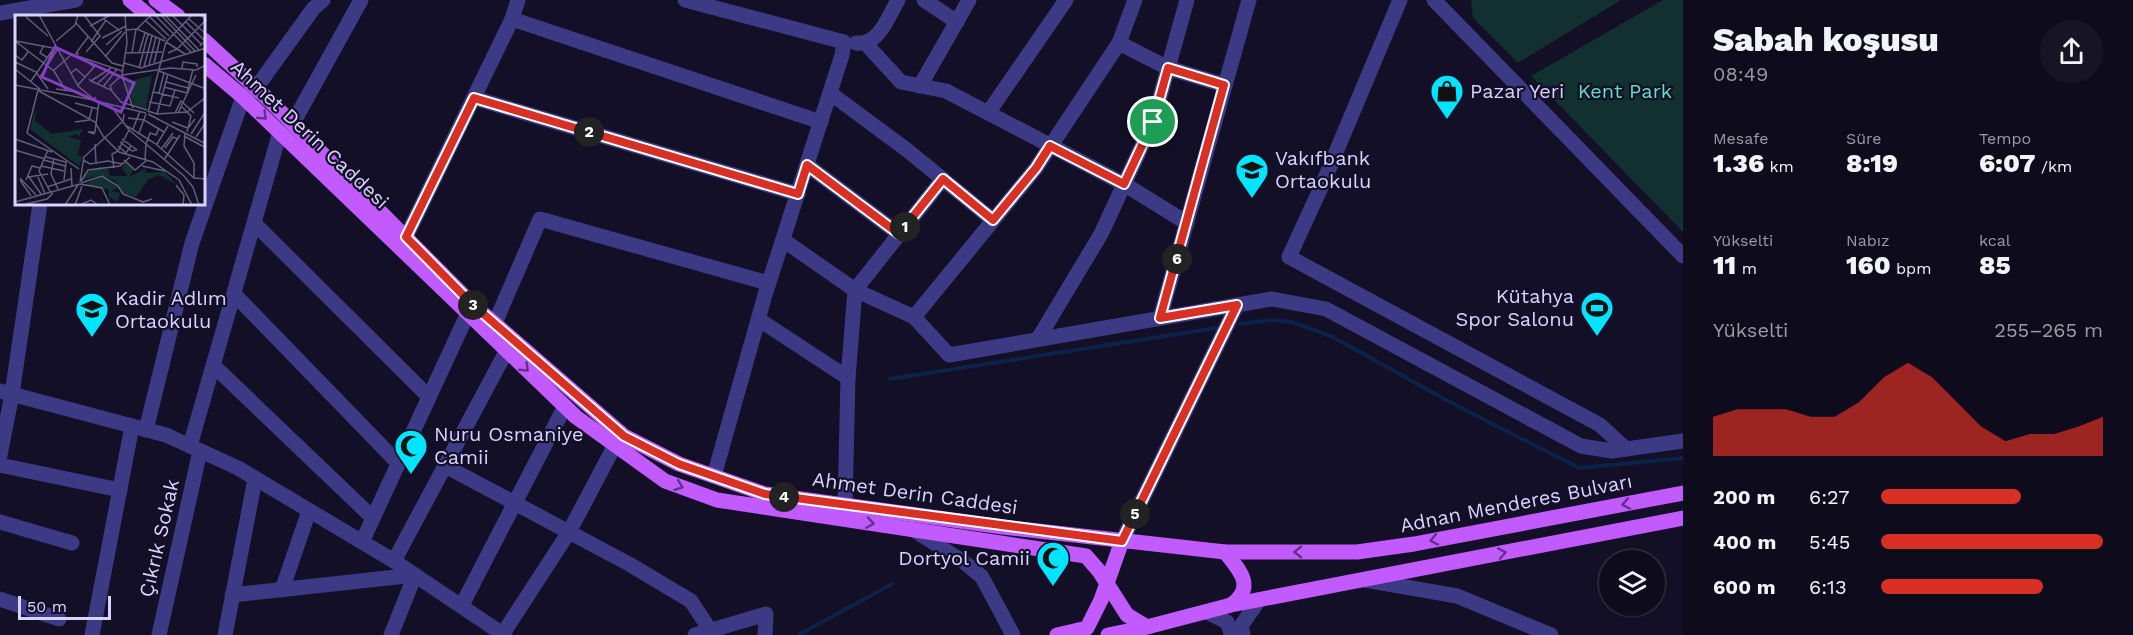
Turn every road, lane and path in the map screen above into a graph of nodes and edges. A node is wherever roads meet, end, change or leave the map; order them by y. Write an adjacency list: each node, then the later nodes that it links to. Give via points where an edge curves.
1 (130, 0): 18 (main road)
2 (156, 0): 19 (main road)
3 (322, 0): 30 (street)
4 (361, 0): 36 (street, Çıkrık Sokak)
5 (518, 0): 20 (street)
6 (685, 0): 23 (street)
7 (898, 0): 24 (street, via 875,38)
8 (924, 0): 21 (street)
9 (969, 0): 21 (street)
10 (1066, 0): 34 (street)
11 (1135, 0): 25 (street)
12 (1187, 0): 27 (street)
13 (1249, 0): 28 (street)
14 (1400, 0): 72 (street, via 1289,257 1600,425)
15 (1434, 0): 51 (street)
16 (71, 6): 17 (street)
17 (0, 13)
18 (148, 15)
19 (177, 15)
20 (512, 19): 33 (street); 35 (street)
21 (957, 22): 29 (street)
22 (206, 42): 30 (main road, Ahmet Derin Caddesi)
23 (844, 42): 24 (street); 31 (street)
24 (866, 44): 29 (street, via 901,82)
25 (1119, 44): 27 (street); 37 (street)
26 (206, 65): 32 (main road, Ahmet Derin Caddesi)
27 (1168, 68): 28 (street); 40 (street, via 1153,122)
28 (1224, 85): 46 (street)
29 (920, 86): 34 (street, via 945,91)
30 (256, 88): 32 (street); 36 (main road, Ahmet Derin Caddesi)
31 (830, 93): 35 (street); 39 (street)
32 (243, 97): 36 (main road, Ahmet Derin Caddesi, one-way to 36); 42 (street)
33 (474, 98): 41 (street); 49 (street)
34 (988, 113): 37 (street)
35 (821, 122): 38 (street)
36 (286, 128): 47 (street, Çıkrık Sokak); 49 (main road, Ahmet Derin Caddesi); 56 (main road, Ahmet Derin Caddesi)
37 (1050, 146): 40 (street); 45 (street)
38 (807, 165): 41 (street); 48 (street)
39 (943, 179): 45 (street); 48 (street)
40 (1124, 184): 46 (street); 61 (street, via 1101,234)
41 (798, 194): 50 (street)
42 (206, 203)
43 (39, 206): 65 (street)
44 (205, 206): 68 (street)
45 (993, 220): 57 (street)
46 (1187, 223): 58 (street)
47 (255, 224): 54 (street, Çıkrık Sokak); 66 (street)
48 (899, 234): 53 (street)
49 (406, 237): 60 (main road, Ahmet Derin Caddesi)
50 (783, 240): 52 (street); 53 (street)
51 (1683, 256)
52 (768, 283): 59 (street); 60 (street, via 540,219)
53 (855, 290): 57 (street); 64 (street)
54 (235, 295): 63 (street, Çıkrık Sokak); 74 (street)
55 (1237, 305): 58 (street); 72 (street, via 1272,299 1326,309 1581,446); 89 (street)
56 (468, 313): 62 (main road, Ahmet Derin Caddesi); 66 (street)
57 (914, 317): 61 (street, via 949,355)
58 (1160, 318): 61 (street)
59 (758, 319): 64 (street); 77 (street)
60 (495, 323): 77 (main road, Ahmet Derin Caddesi, via 624,436 679,464)
61 (1038, 339)
62 (507, 350): 67 (main road, Ahmet Derin Caddesi, one-way to 67); 76 (street)
63 (214, 366): 71 (street, Çıkrık Sokak); 84 (street)
64 (848, 378): 82 (street)
65 (6, 392): 68 (street); 73 (street)
66 (429, 397): 74 (street)
67 (565, 406): 70 (main road, Ahmet Derin Caddesi); 81 (street)
68 (139, 428): 71 (street); 79 (street)
69 (1683, 441): 72 (street)
70 (615, 445): 87 (main road, Ahmet Derin Caddesi, one-way to 87, via 665,481 717,500); 88 (street)
71 (195, 449): 78 (street); 109 (street, Çıkrık Sokak)
72 (1626, 449)
73 (0, 455)
74 (398, 463): 84 (street)
75 (0, 465): 79 (street)
76 (445, 466): 81 (street); 94 (street)
77 (714, 476): 82 (main road, Ahmet Derin Caddesi, via 765,494)
78 (255, 479): 83 (street); 99 (street)
79 (120, 490): 108 (street)
80 (1683, 493): 93 (main road, Adnan Menderes Bulvarı, one-way to 93)
81 (513, 502): 88 (street); 103 (street)
82 (845, 505): 89 (main road, Ahmet Derin Caddesi)
83 (309, 511): 90 (street); 98 (street)
84 (373, 518): 90 (street)
85 (1683, 518): 96 (main road, one-way to 85)
86 (0, 522): 91 (street)
87 (912, 530): 97 (main road, Ahmet Derin Caddesi, via 1086,556); 114 (street, via 982,577)
88 (569, 532): 107 (street, via 691,601); 112 (street)
89 (1122, 541): 92 (main road, Ahmet Derin Caddesi); 97 (main road)
90 (362, 542): 94 (street)
91 (72, 543)
92 (1225, 552): 93 (main road, Ahmet Derin Caddesi, one-way to 92); 102 (main road, via 1245,585 1241,597)
93 (1357, 552)
94 (394, 561): 95 (street)
95 (415, 575): 98 (street); 103 (street); 111 (street)
96 (1363, 580): 101 (main road); 119 (street, via 1457,596)
97 (1107, 584): 106 (main road, Ahmet Derin Caddesi, via 1127,615); 115 (main road, via 1087,628)
98 (282, 590): 99 (street)
99 (232, 595): 110 (street)
100 (0, 599): 105 (street)
101 (1259, 600): 102 (main road); 118 (street, via 1241,626)
102 (1231, 605): 104 (main road)
103 (462, 606): 112 (street)
104 (1207, 612): 106 (main road); 117 (street, via 1227,622)
105 (59, 619)
106 (1148, 627): 116 (main road)
107 (703, 633): 113 (street, via 766,614)
108 (92, 635)
109 (159, 635)
110 (225, 635)
111 (392, 635)
112 (503, 635)
113 (765, 635)
114 (1013, 635)
115 (1057, 635)
116 (1108, 635)
117 (1232, 635)
118 (1243, 635)
119 (1551, 635)

